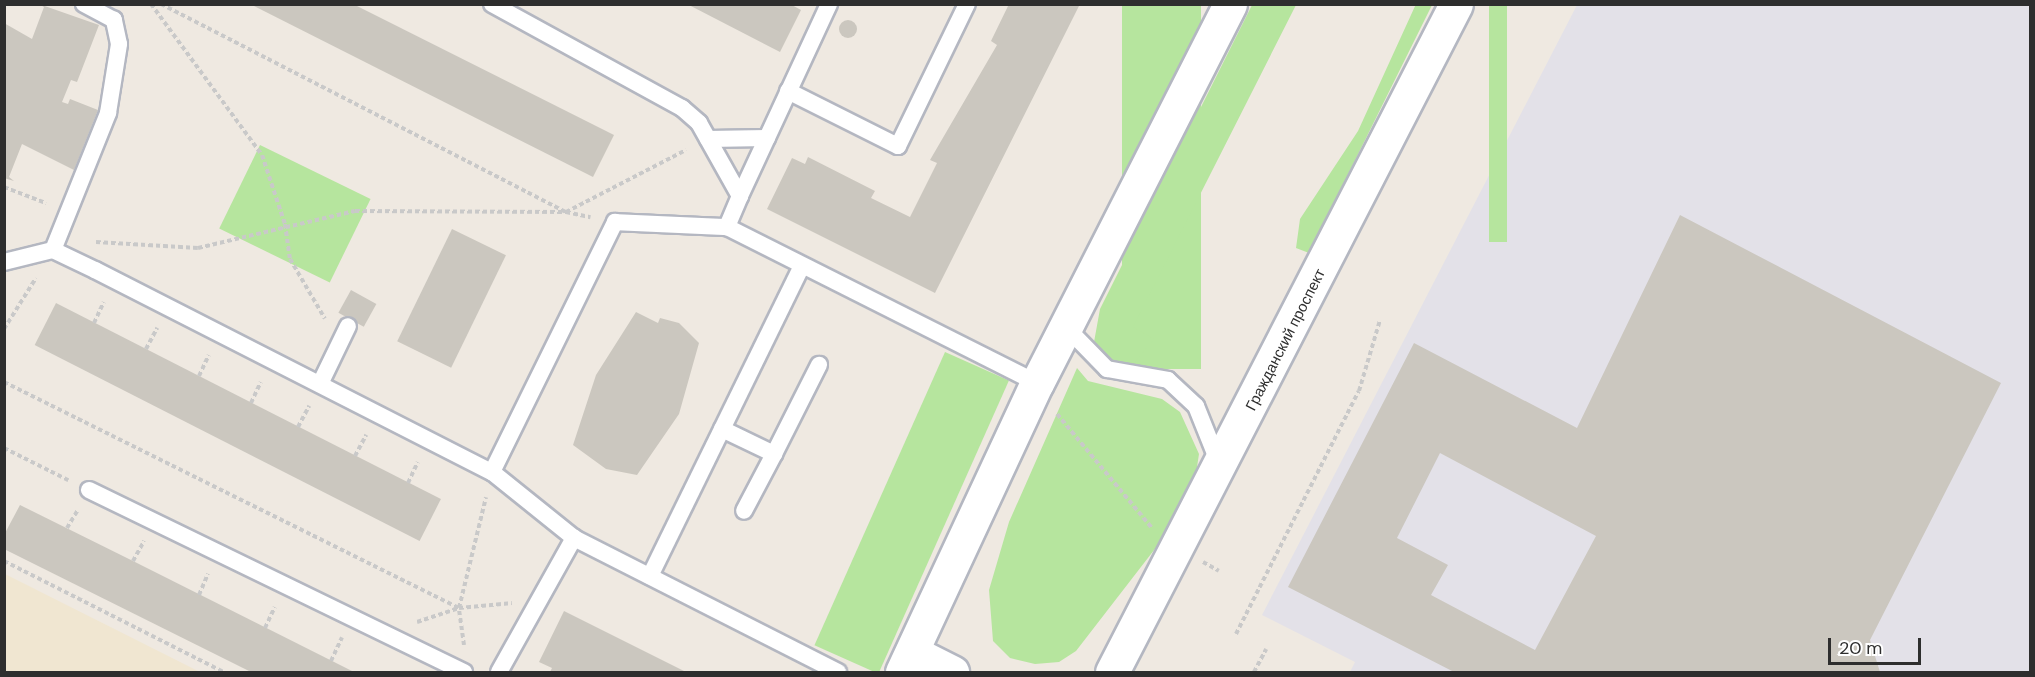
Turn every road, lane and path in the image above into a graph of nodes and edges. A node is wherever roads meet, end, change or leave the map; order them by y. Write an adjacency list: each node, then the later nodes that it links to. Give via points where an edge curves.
1 (84, 4): 14 (lane, via 114,20 119,44 108,113)
2 (151, 4): 17 (path, via 262,155)
3 (161, 4): 15 (path)
4 (492, 4): 11 (lane, via 682,108)
5 (829, 4): 9 (lane)
6 (967, 4): 9 (lane, via 898,146)
7 (1230, 4): 24 (main road)
8 (1456, 4): 34 (main road, Гражданский проспект)
9 (788, 91): 10 (lane)
10 (766, 138): 11 (lane); 13 (lane)
11 (708, 139): 13 (lane); 15 (path)
12 (4, 187): 14 (path)
13 (740, 196): 18 (lane)
14 (69, 212): 19 (lane)
15 (566, 212): 16 (path); 17 (path, via 355,211)
16 (615, 222): 18 (lane); 35 (lane)
17 (285, 224): 19 (path, via 198,248); 26 (path, via 290,259)
18 (727, 227): 21 (lane)
19 (55, 244): 20 (lane); 25 (path); 30 (lane)
20 (4, 262)
21 (802, 266): 29 (lane); 31 (lane)
22 (1380, 320): 46 (path, via 1359,391)
23 (348, 326): 26 (lane)
24 (1066, 327): 29 (main road); 34 (lane, via 1107,369 1168,380 1196,406)
25 (4, 328)
26 (339, 343): 30 (lane)
27 (819, 366): 33 (lane)
28 (4, 382): 44 (path)
29 (1037, 383): 39 (path, via 1066,428 1157,534); 49 (main road)
30 (320, 384): 35 (lane)
31 (722, 429): 33 (lane); 42 (lane)
32 (4, 448): 36 (path)
33 (774, 454): 37 (lane)
34 (1221, 470): 39 (main road, Гражданский проспект)
35 (492, 472): 38 (lane); 44 (path)
36 (89, 490): 45 (lane)
37 (744, 511)
38 (574, 538): 42 (lane); 43 (lane)
39 (1178, 548): 41 (path); 55 (main road, Гражданский проспект)
40 (4, 561): 50 (path)
41 (1219, 571)
42 (650, 576): 53 (lane)
43 (537, 601): 44 (path); 52 (lane)
44 (459, 608): 45 (path); 48 (path)
45 (383, 633): 51 (lane)
46 (1236, 634)
47 (1266, 649): 56 (path)
48 (465, 651)
49 (907, 662): 54 (main road)
50 (224, 672)
51 (464, 672)
52 (499, 672)
53 (838, 672)
54 (952, 672)
55 (1112, 672)
56 (1254, 672)

